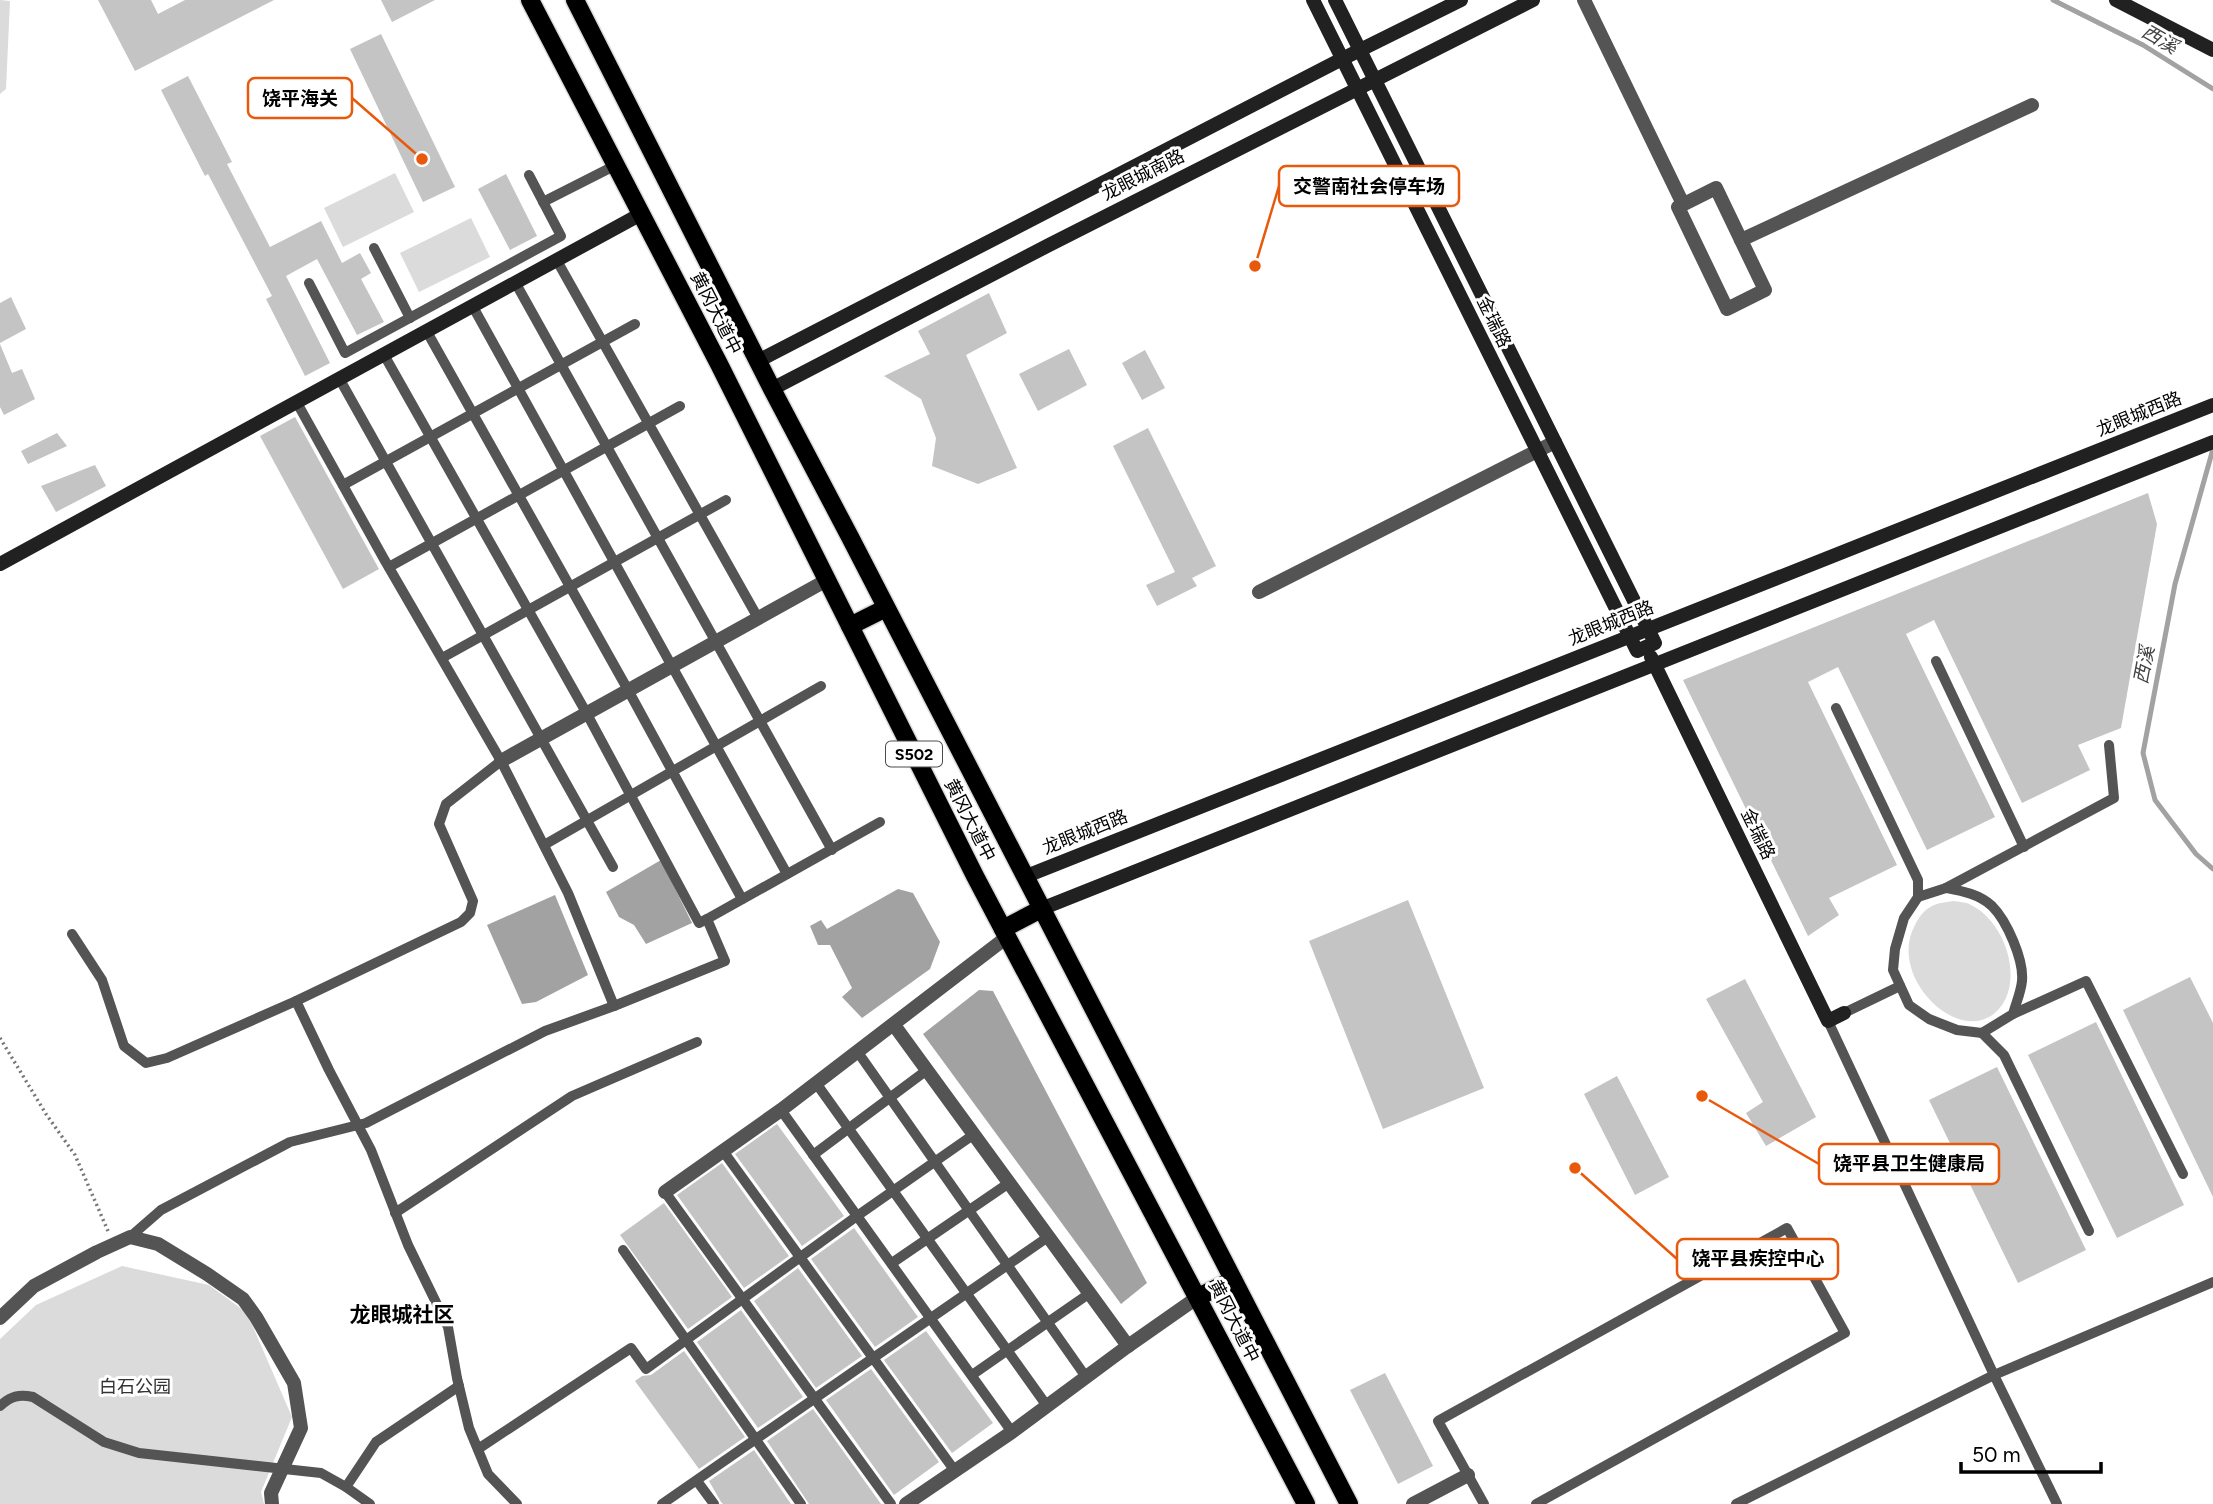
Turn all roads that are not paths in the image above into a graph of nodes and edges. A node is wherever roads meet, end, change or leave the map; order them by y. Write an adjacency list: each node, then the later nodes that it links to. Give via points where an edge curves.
1 (530, 0): 15 (main road, 黄冈大道中 / S502)
2 (575, 0): 31 (main road, 黄冈大道中 / S502)
3 (1313, 0): 11 (main road, 金瑞路)
4 (1335, 0): 9 (main road, 金瑞路)
5 (1461, 0): 9 (main road, 龙眼城南路)
6 (1534, 0): 12 (main road, 龙眼城南路)
7 (1584, 0): 18 (street)
8 (2116, 0): 10 (main road)
9 (1359, 50): 11 (main road, 龙眼城南路); 12 (main road, 金瑞路)
10 (2213, 50)
11 (1342, 59): 13 (main road, 金瑞路); 31 (main road, 龙眼城南路)
12 (1374, 80): 13 (main road, 龙眼城南路); 42 (main road, 金瑞路)
13 (1357, 89): 35 (main road, 龙眼城南路); 45 (main road, 金瑞路)
14 (2032, 105): 20 (street)
15 (615, 165): 17 (lane); 19 (main road, 黄冈大道中 / S502)
16 (529, 175): 17 (lane)
17 (543, 202): 26 (lane, via 561,236)
18 (1683, 204): 20 (street, via 1716,188); 20 (street, via 1678,207 1727,309 1765,290)
19 (641, 214): 22 (main road); 58 (main road, 黄冈大道中 / S502)
20 (1741, 240)
21 (374, 248): 26 (lane)
22 (556, 259): 23 (main road); 29 (lane)
23 (514, 282): 25 (main road); 32 (lane)
24 (309, 283): 26 (lane, via 345,353)
25 (471, 305): 28 (main road); 34 (lane)
26 (410, 318)
27 (635, 324): 29 (lane)
28 (426, 330): 30 (main road); 39 (lane)
29 (603, 342): 32 (lane); 40 (lane)
30 (383, 353): 33 (main road); 41 (lane)
31 (758, 361): 35 (main road, 黄冈大道中 / S502)
32 (561, 365): 34 (lane); 44 (lane)
33 (339, 377): 36 (main road); 46 (lane)
34 (518, 388): 39 (lane); 47 (lane)
35 (772, 389): 61 (main road, 黄冈大道中 / S502)
36 (296, 401): 48 (lane); 56 (main road)
37 (2213, 405): 89 (main road, 龙眼城西路)
38 (680, 406): 40 (lane)
39 (473, 413): 41 (lane); 49 (lane)
40 (648, 423): 44 (lane); 51 (lane)
41 (430, 437): 46 (lane); 52 (lane)
42 (1555, 442): 45 (street); 67 (main road, 金瑞路, via 1655,642)
43 (2207, 444): 93 (main road)
44 (607, 446): 47 (lane); 53 (lane)
45 (1537, 451): 60 (street); 67 (main road, 金瑞路, via 1637,651)
46 (386, 461): 48 (lane); 54 (lane)
47 (564, 470): 49 (lane); 55 (lane)
48 (343, 485): 57 (lane)
49 (519, 495): 52 (lane); 59 (lane)
50 (726, 500): 51 (lane)
51 (700, 515): 53 (lane); 63 (lane)
52 (476, 518): 54 (lane); 62 (lane)
53 (658, 538): 55 (lane); 66 (lane)
54 (432, 543): 57 (lane); 65 (lane)
55 (615, 562): 59 (lane); 70 (lane)
56 (0, 564)
57 (389, 567): 68 (lane)
58 (827, 580): 63 (street); 64 (main road, 黄冈大道中 / S502)
59 (570, 587): 62 (lane); 72 (lane)
60 (1259, 592)
61 (886, 608): 64 (main road); 89 (main road, 黄冈大道中 / S502)
62 (528, 610): 65 (lane); 74 (lane)
63 (758, 618): 66 (street)
64 (850, 626): 95 (main road, 黄冈大道中 / S502)
65 (483, 635): 68 (lane); 76 (lane)
66 (716, 641): 70 (street); 75 (lane)
67 (1646, 647): 102 (main road, 金瑞路)
68 (442, 658): 79 (lane)
69 (1936, 661): 85 (lane)
70 (673, 666): 72 (street); 78 (lane)
71 (821, 686): 75 (lane)
72 (628, 690): 74 (street); 80 (lane)
73 (1836, 708): 91 (lane, via 1918,880)
74 (586, 713): 76 (street); 81 (lane)
75 (760, 721): 78 (lane); 86 (lane)
76 (542, 738): 79 (street); 82 (lane)
77 (2109, 745): 85 (lane, via 2114,798)
78 (717, 746): 80 (lane); 88 (lane)
79 (501, 761): 84 (lane); 98 (lane, via 446,804 439,824 473,901 470,914)
80 (673, 771): 81 (lane); 92 (lane)
81 (630, 796): 82 (lane); 94 (lane, via 699,923)
82 (587, 820): 84 (lane); 87 (lane)
83 (880, 822): 86 (lane)
84 (544, 845): 99 (lane)
85 (2024, 847): 90 (lane)
86 (832, 850): 88 (lane)
87 (613, 867)
88 (787, 874): 92 (lane)
89 (1024, 877): 93 (main road, 黄冈大道中 / S502)
90 (1946, 888): 91 (lane); 101 (lane, via 1971,893 1991,905 2007,929 2022,980)
91 (1918, 897): 97 (lane, via 1904,918 1895,949 1893,970)
92 (742, 899): 94 (lane)
93 (1041, 909): 95 (main road); 132 (main road, 黄冈大道中 / S502)
94 (707, 919): 99 (lane, via 724,961)
95 (1005, 933): 103 (street); 136 (main road, 黄冈大道中 / S502)
96 (72, 934): 98 (lane, via 102,980 124,1046 146,1063)
97 (1900, 986): 100 (lane); 104 (lane, via 1909,1005 1929,1019)
98 (296, 1001): 111 (lane)
99 (614, 1006): 111 (lane, via 545,1031)
100 (1844, 1013): 102 (main road)
101 (2013, 1014): 104 (lane); 117 (lane, via 2086,981)
102 (1828, 1021): 146 (lane)
103 (894, 1025): 106 (street); 107 (street)
104 (1982, 1033): 124 (lane, via 2004,1055)
105 (697, 1042): 122 (lane, via 572,1097)
106 (857, 1051): 108 (street); 109 (lane)
107 (927, 1070): 109 (lane); 113 (street)
108 (816, 1083): 110 (street); 112 (lane)
109 (890, 1098): 112 (lane); 116 (lane)
110 (780, 1110): 114 (street); 115 (lane)
111 (358, 1125): 122 (lane); 125 (lane, via 290,1142 161,1210)
112 (849, 1129): 115 (lane); 119 (lane)
113 (973, 1135): 116 (lane); 118 (street)
114 (723, 1151): 120 (street); 129 (lane)
115 (813, 1155): 123 (lane)
116 (935, 1161): 119 (lane); 121 (lane)
117 (2183, 1174)
118 (1009, 1183): 121 (lane); 126 (street)
119 (893, 1191): 123 (lane); 127 (lane)
120 (665, 1192): 137 (lane)
121 (969, 1210): 127 (lane); 131 (lane)
122 (395, 1213): 148 (lane, via 447,1327)
123 (857, 1216): 129 (lane); 130 (lane)
124 (2089, 1231)
125 (130, 1237): 138 (street, via 34,1286); 155 (street, via 159,1244 207,1274 243,1299 256,1317 294,1382 301,1428)
126 (1048, 1237): 131 (lane); 134 (street)
127 (928, 1239): 130 (lane); 135 (lane)
128 (623, 1250): 141 (lane)
129 (800, 1257): 137 (lane); 144 (lane)
130 (892, 1263): 139 (lane)
131 (1008, 1266): 135 (lane); 140 (lane)
132 (1233, 1280): 136 (main road); 169 (main road, 黄冈大道中 / S502)
133 (2213, 1282): 146 (lane)
134 (1090, 1293): 140 (lane); 142 (street)
135 (967, 1294): 139 (lane); 143 (lane)
136 (1198, 1297): 142 (street); 168 (main road, 黄冈大道中 / S502)
137 (742, 1298): 141 (lane); 149 (lane)
138 (0, 1318)
139 (931, 1320): 144 (lane); 145 (lane)
140 (1048, 1322): 143 (lane); 147 (lane)
141 (686, 1340): 153 (lane); 154 (lane, via 646,1369 631,1348)
142 (1128, 1346): 147 (street)
143 (1007, 1350): 145 (lane); 151 (lane)
144 (874, 1359): 149 (lane); 156 (lane)
145 (972, 1375): 152 (lane)
146 (1994, 1375): 173 (lane); 174 (lane)
147 (1086, 1377): 151 (street)
148 (459, 1386): 154 (lane); 159 (lane, via 376,1442)
149 (815, 1400): 153 (lane); 166 (lane)
150 (0, 1406): 155 (lane, via 20,1394 33,1397 104,1442 139,1453)
151 (1047, 1406): 152 (street)
152 (1012, 1432): 156 (street)
153 (757, 1440): 158 (lane); 165 (lane)
154 (478, 1449): 162 (lane, via 488,1474)
155 (282, 1467): 159 (lane, via 321,1473); 160 (street, via 271,1493)
156 (955, 1471): 167 (street)
157 (1468, 1475): 170 (street); 171 (lane); 172 (lane, via 1438,1421 1787,1228 1845,1333)
158 (697, 1481): 163 (lane); 164 (lane)
159 (346, 1486): 161 (lane)
160 (272, 1504)
161 (370, 1504)
162 (517, 1504)
163 (662, 1504)
164 (714, 1504)
165 (801, 1504)
166 (891, 1504)
167 (906, 1504)
168 (1306, 1504)
169 (1349, 1504)
170 (1413, 1504)
171 (1484, 1504)
172 (1536, 1504)
173 (1736, 1504)
174 (2057, 1504)

